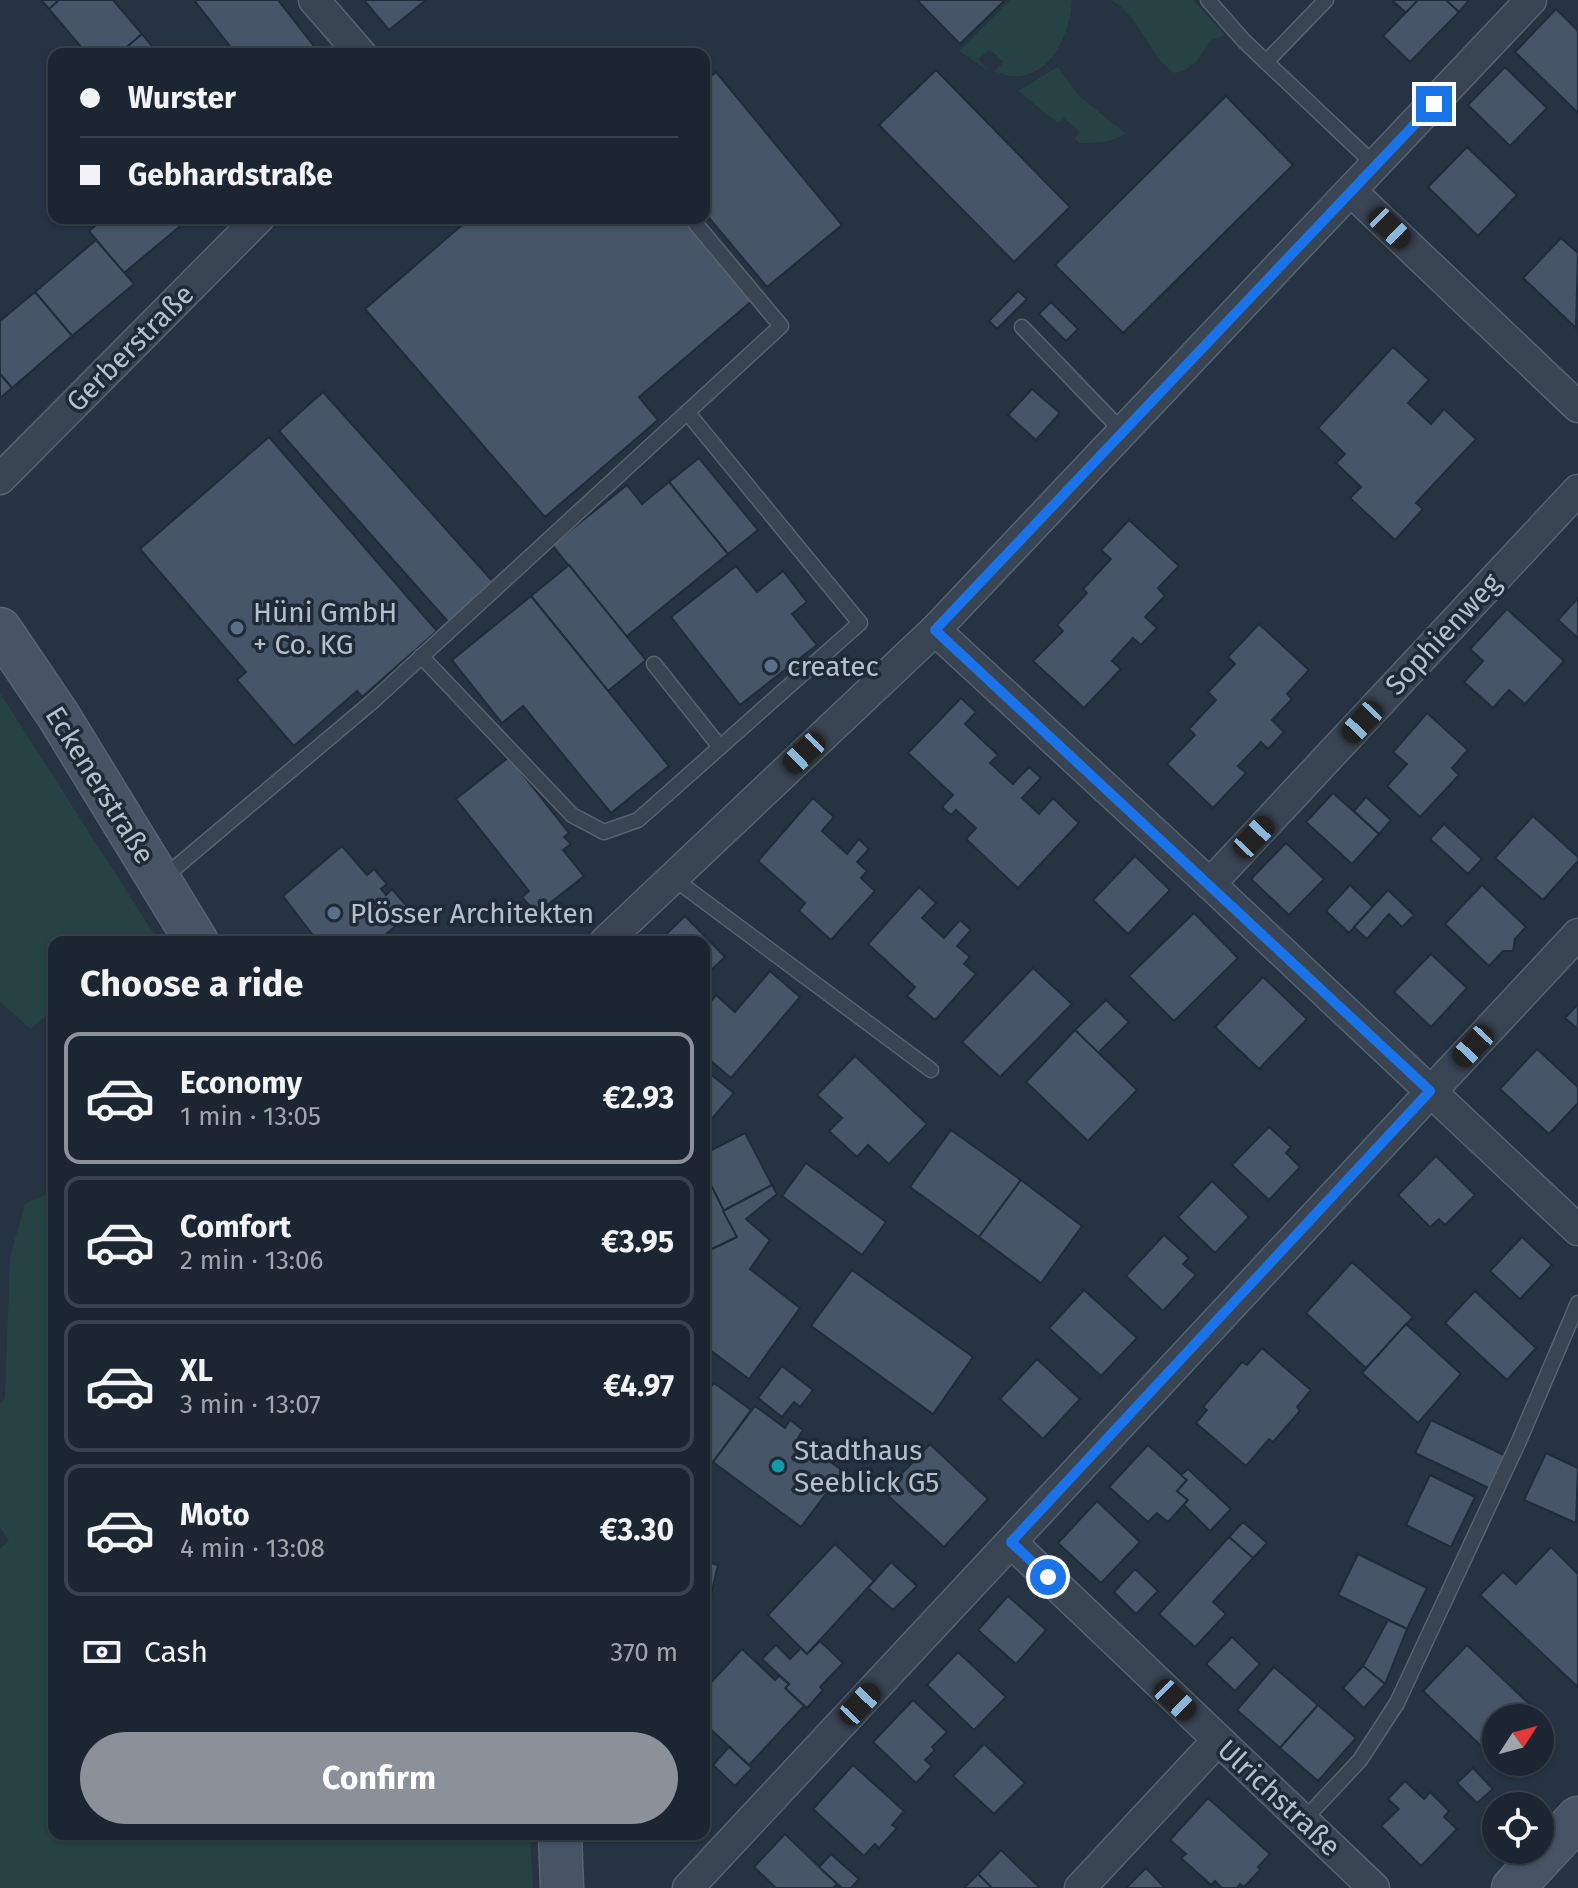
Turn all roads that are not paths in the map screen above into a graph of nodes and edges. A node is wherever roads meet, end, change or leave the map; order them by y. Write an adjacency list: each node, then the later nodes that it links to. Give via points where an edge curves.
1 (314, 0): 5 (street)
2 (1208, 0): 6 (lane)
3 (1326, 0): 6 (lane)
4 (1531, 0): 7 (street)
5 (356, 48)
6 (1266, 62): 7 (lane)
7 (1376, 166): 8 (street)
8 (1352, 192): 12 (street); 14 (street)
9 (253, 224): 15 (street, Gerberstraße)
10 (696, 224): 13 (lane, via 781,326)
11 (1022, 327): 14 (lane)
12 (1578, 407)
13 (687, 412): 19 (lane); 21 (lane, via 860,623)
14 (1123, 432): 18 (street)
15 (0, 479)
16 (1578, 490): 24 (street, Sophienweg)
17 (0, 629): 23 (main road, Eckenerstraße)
18 (935, 630): 22 (street); 24 (street)
19 (421, 656): 21 (lane, via 572,815 604,832 638,820); 23 (lane)
20 (654, 664): 21 (lane)
21 (720, 747)
22 (673, 878): 27 (street); 28 (lane)
23 (160, 880): 26 (main road, Eckenerstraße)
24 (1210, 884): 29 (street)
25 (1578, 934): 29 (street)
26 (193, 936)
27 (611, 936)
28 (931, 1070)
29 (1430, 1091): 30 (street); 32 (street)
30 (1578, 1230)
31 (1578, 1303): 35 (lane, via 1397,1703 1360,1760)
32 (1011, 1542): 33 (street, Ulrichstraße); 38 (street)
33 (1218, 1740): 35 (street, Ulrichstraße); 39 (street)
34 (1578, 1818): 41 (main road)
35 (1303, 1821): 40 (street, Ulrichstraße)
36 (560, 1840): 37 (main road)
37 (562, 1888)
38 (688, 1888)
39 (1080, 1888)
40 (1374, 1888)
41 (1513, 1888)

